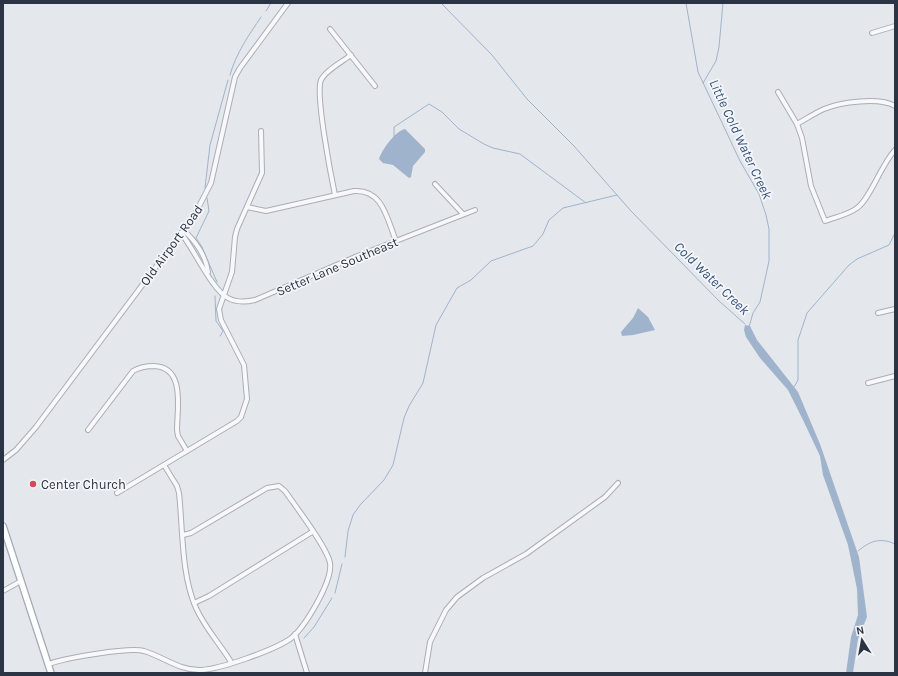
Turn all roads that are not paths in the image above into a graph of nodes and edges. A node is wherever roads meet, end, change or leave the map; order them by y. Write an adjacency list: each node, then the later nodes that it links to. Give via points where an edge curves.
1 (288, 3): 17 (street, Old Airport Road, via 244,62 236,77 210,183 194,216)
2 (895, 26): 4 (street)
3 (330, 29): 5 (street)
4 (872, 33)
5 (351, 55): 6 (street); 13 (street, via 320,82 321,110)
6 (375, 86)
7 (778, 92): 9 (street)
8 (895, 106): 9 (street, via 883,101 835,106)
9 (797, 124): 11 (street, via 811,186 825,221 858,208 863,203)
10 (261, 131): 14 (street, via 262,173)
11 (895, 150)
12 (435, 184): 16 (street)
13 (335, 195): 14 (street, via 266,211); 18 (street, via 360,190 373,195 383,205)
14 (247, 207): 19 (street, via 235,237 232,272)
15 (475, 210): 16 (street, Setter Lane Southeast)
16 (463, 214): 18 (street, Setter Lane Southeast)
17 (182, 232): 19 (street, via 189,236 202,255 207,264 208,274); 26 (street, Old Airport Road, via 36,427 16,450)
18 (396, 241): 19 (street, Setter Lane Southeast, via 255,300 244,302)
19 (223, 295): 25 (street, via 218,309 219,314 243,360 247,387 246,407 237,421)
20 (895, 309): 21 (street)
21 (878, 313)
22 (895, 376): 23 (street)
23 (868, 383)
24 (88, 430): 25 (street, via 133,371 142,367 157,366 165,369 177,384 177,430)
25 (187, 451): 27 (street)
26 (3, 460)
27 (164, 465): 29 (street); 32 (street, via 177,486)
28 (618, 483): 41 (street, via 605,497 526,554 483,578 457,597 446,610 430,642)
29 (117, 493)
30 (3, 526): 33 (main road)
31 (312, 532): 32 (street, via 285,491 279,486 274,486 191,533); 35 (street); 36 (street, via 329,559 330,573 326,587)
32 (183, 535): 35 (street)
33 (21, 580): 34 (street); 38 (main road)
34 (3, 590)
35 (194, 603): 37 (street)
36 (295, 634): 37 (street, via 283,642); 40 (street)
37 (231, 662): 38 (street, via 208,669 190,669 133,649)
38 (49, 664): 39 (main road)
39 (51, 673)
40 (307, 673)
41 (425, 673)

